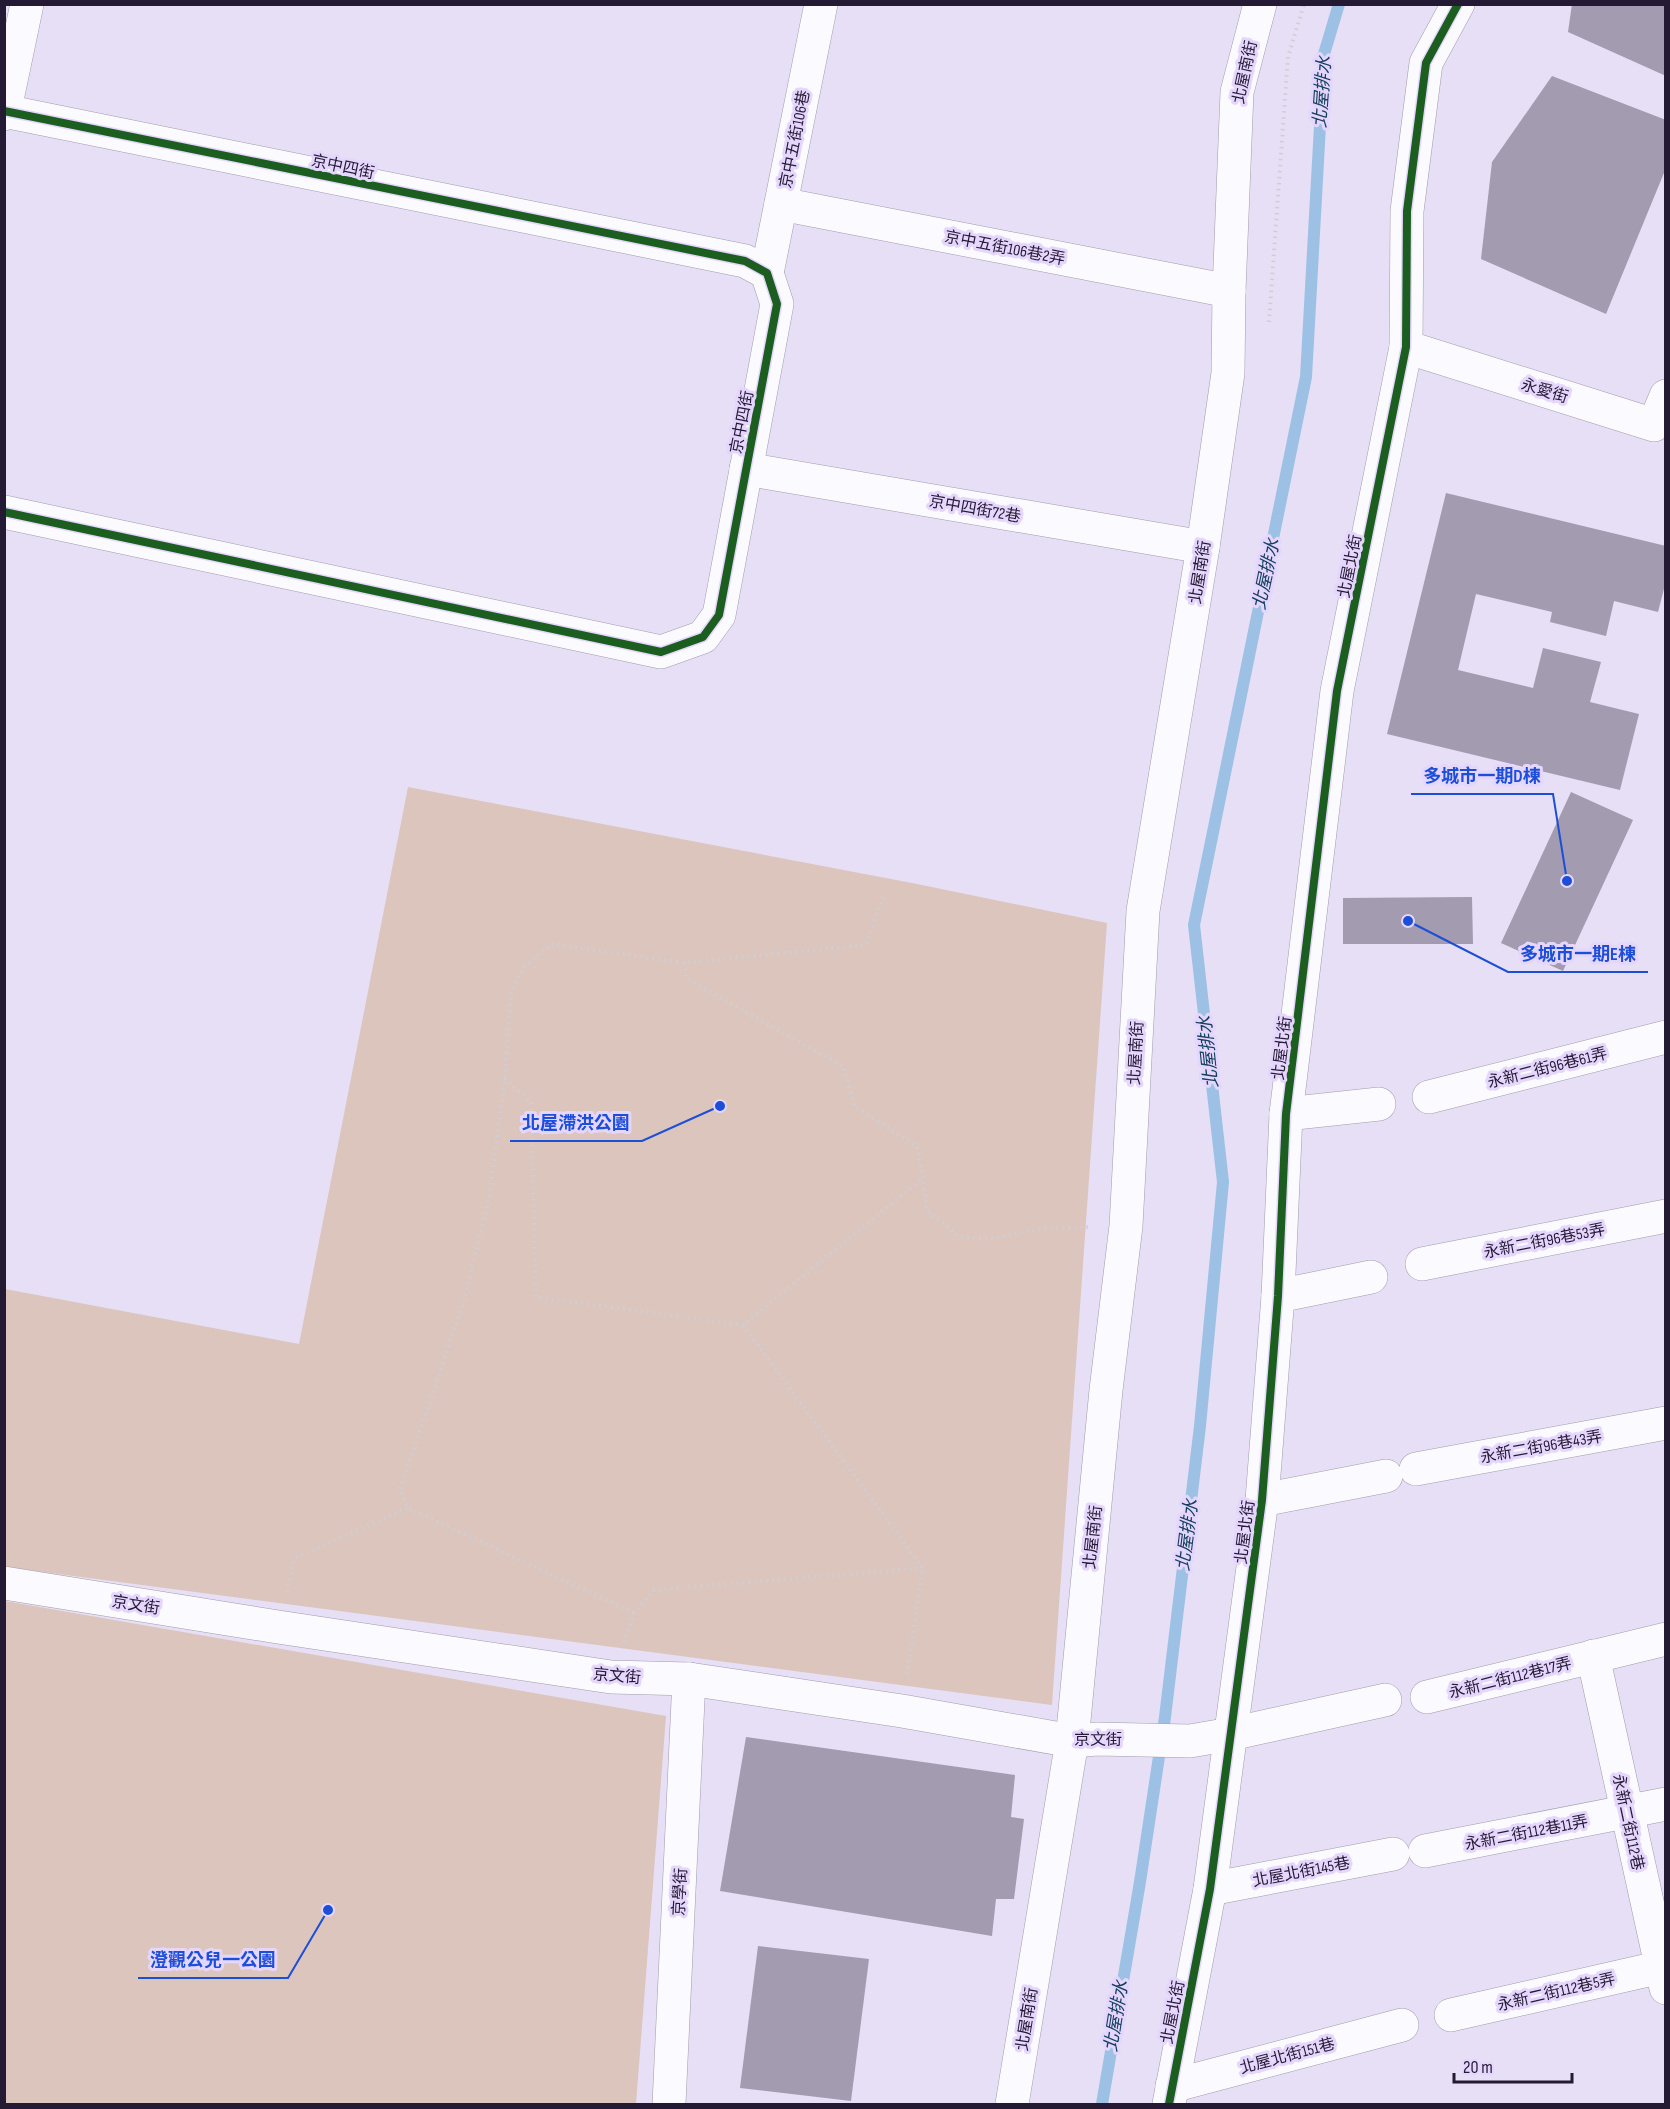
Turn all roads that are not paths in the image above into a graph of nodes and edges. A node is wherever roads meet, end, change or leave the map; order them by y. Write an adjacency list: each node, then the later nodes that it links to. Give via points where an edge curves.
1 (27, 4): 5 (street)
2 (821, 4): 6 (street, 京中五街106巷)
3 (1260, 4): 8 (street, 北屋南街, via 1237,92)
4 (1458, 4): 9 (street, 北屋北街, via 1426,63 1407,211)
5 (5, 112): 7 (street, 京中四街, via 745,261)
6 (781, 204): 7 (street, 京中五街106巷); 8 (street, 京中五街106巷2弄)
7 (767, 273): 11 (street, 京中四街, via 777,304)
8 (1228, 291): 13 (street, 北屋南街, via 1228,373)
9 (1406, 347): 10 (street, 永愛街, via 1654,424); 17 (street, 北屋北街, via 1337,691)
10 (1665, 396)
11 (746, 469): 12 (street, 京中四街, via 718,615 703,638 661,652); 13 (street, 京中四街72巷)
12 (4, 512)
13 (1203, 547): 31 (street, 北屋南街, via 1143,911 1126,1226 1106,1390)
14 (1665, 1037): 15 (street, 永新二街96巷61弄)
15 (1430, 1097)
16 (1379, 1104): 17 (street)
17 (1286, 1114): 21 (street, 北屋北街)
18 (1665, 1216): 19 (street, 永新二街96巷53弄)
19 (1422, 1264)
20 (1371, 1277): 21 (street)
21 (1278, 1296): 23 (street, 北屋北街)
22 (1665, 1423): 23 (street, 永新二街96巷43弄)
23 (1262, 1500): 30 (street, 北屋北街)
24 (4, 1583): 27 (street, 京文街, via 611,1677)
25 (1665, 1639): 26 (street, 永新二街112巷17弄)
26 (1593, 1656): 28 (street, 永新二街112巷17弄); 33 (street, 永新二街112巷)
27 (689, 1679): 31 (street, 京文街); 41 (street, 京學街)
28 (1427, 1697)
29 (1385, 1700): 30 (street, 京文街)
30 (1231, 1734): 31 (street, 京文街, via 1190,1741); 36 (street, 北屋北街)
31 (1085, 1740): 42 (street, 北屋南街)
32 (1665, 1804): 33 (street, 永新二街112巷11弄)
33 (1627, 1813): 34 (street, 永新二街112巷11弄); 37 (street, 永新二街112巷)
34 (1425, 1851)
35 (1393, 1854): 36 (street, 北屋北街145巷)
36 (1210, 1889): 40 (street, 北屋北街)
37 (1664, 1973): 38 (street, 永新二街112巷5弄)
38 (1451, 2015)
39 (1402, 2025): 40 (street, 北屋北街151巷)
40 (1170, 2095)
41 (669, 2104)
42 (1012, 2104)

